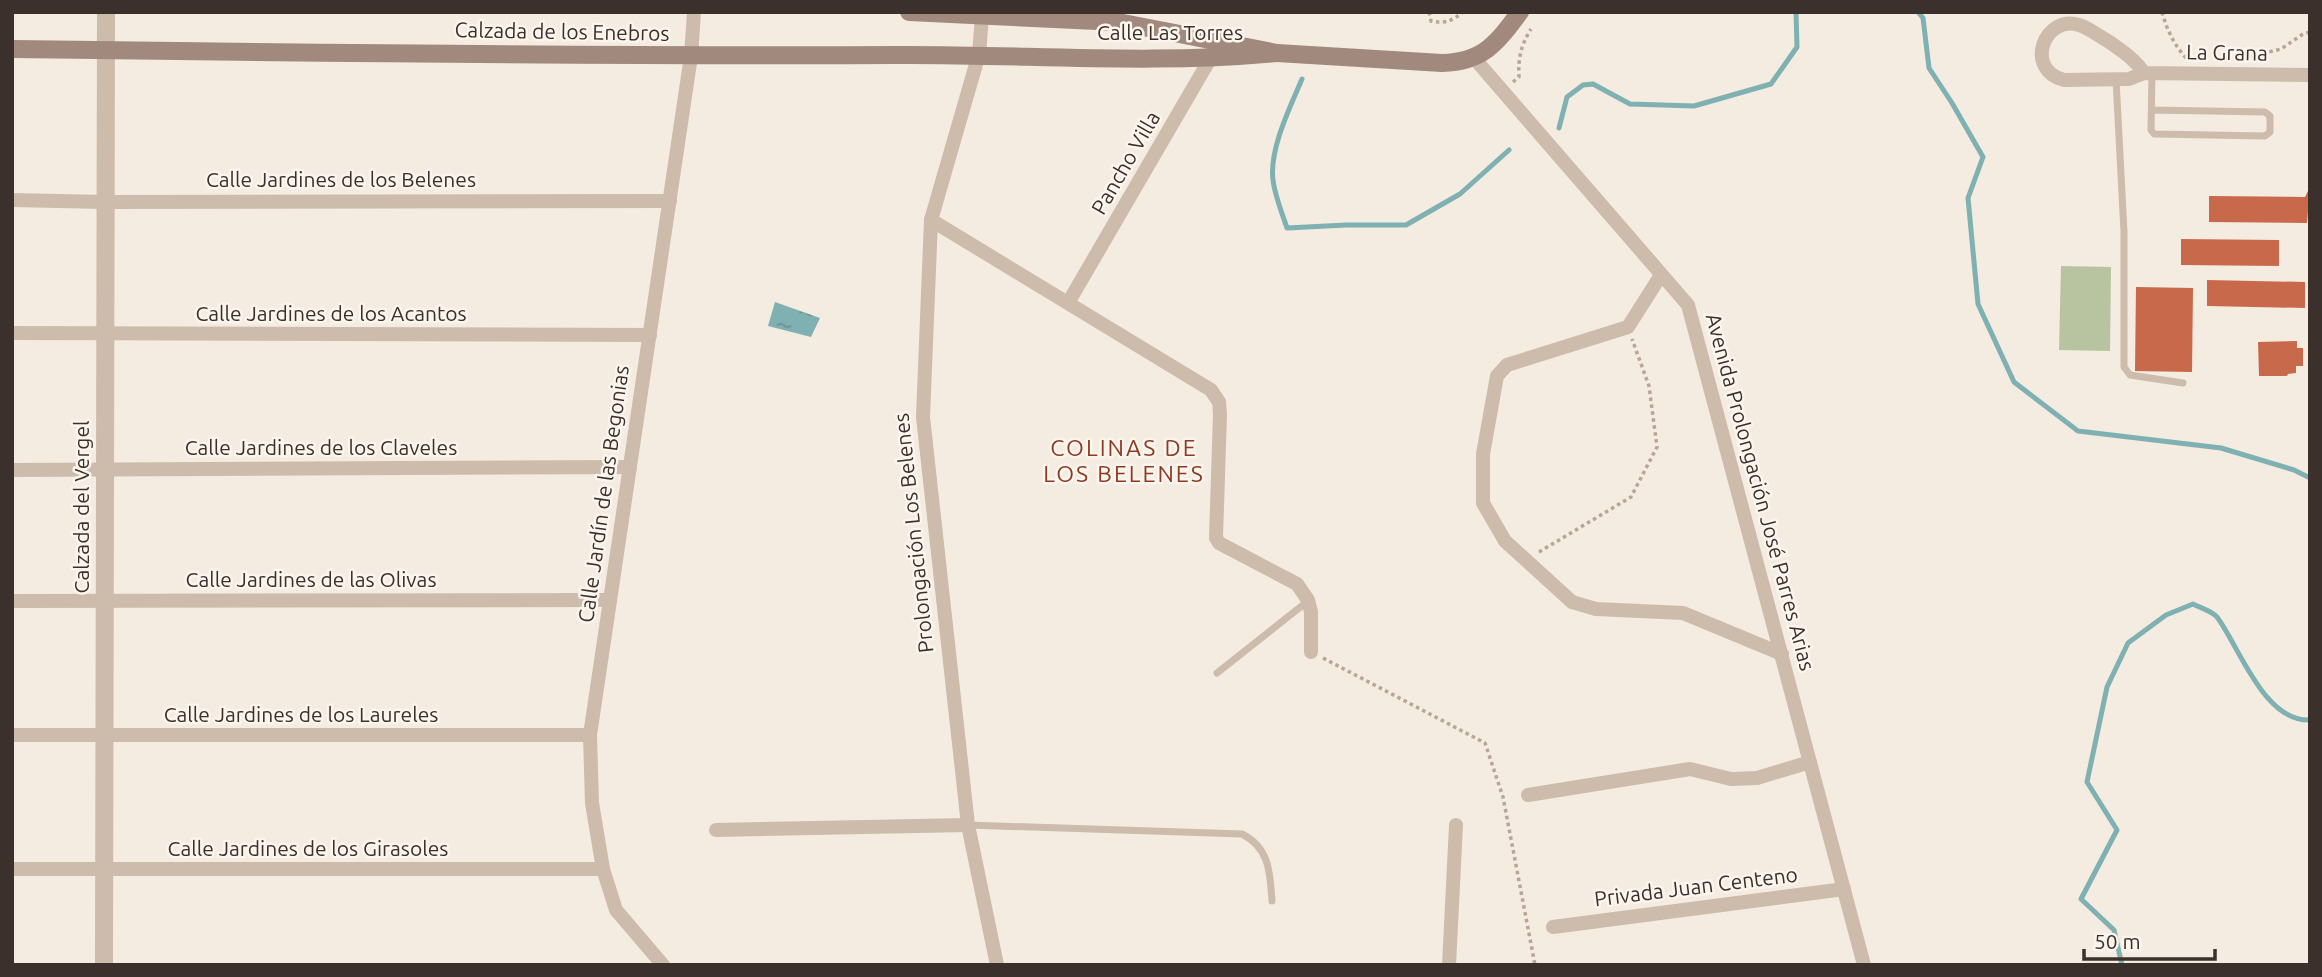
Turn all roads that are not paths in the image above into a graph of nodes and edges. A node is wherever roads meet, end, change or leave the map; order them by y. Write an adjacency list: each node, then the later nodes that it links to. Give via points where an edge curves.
1 (106, 12): 9 (street, Calzada del Vergel)
2 (694, 12): 12 (street, Calle Jardín de las Begonias)
3 (909, 12): 4 (main road, Calle Las Torres)
4 (915, 12): 5 (main road, Calle Las Torres)
5 (982, 16): 7 (main road, Calle Las Torres, via 1118,22); 11 (street, Prolongación Los Belenes)
6 (1527, 17): 13 (main road)
7 (1214, 41): 10 (main road, Calle Las Torres); 14 (street, Pancho Villa)
8 (12, 49): 9 (main road, Calzada de los Enebros)
9 (105, 50): 12 (main road, Calzada de los Enebros); 21 (street, Calzada del Vergel)
10 (1277, 53): 13 (main road, via 1442,63); 14 (main road, Calle Las Torres)
11 (979, 54): 12 (main road, Calle Las Torres); 14 (main road, Calle Las Torres); 22 (street, Prolongación Los Belenes)
12 (691, 56): 20 (street, Calle Jardín de las Begonias)
13 (1474, 58): 23 (street, Avenida Prolongación José Parres Arias)
14 (1210, 59): 24 (street, Pancho Villa)
15 (2148, 73): 16 (street, La Grana); 17 (street, La Grana); 17 (street, La Grana, via 2080,25 2063,25 2049,34 2041,57 2051,75 2070,81); 18 (lane)
16 (2310, 75)
17 (2116, 79): 28 (lane, via 2124,232 2124,367 2130,375)
18 (2152, 110): 18 (lane, via 2154,134 2265,136 2270,132 2270,116 2265,112)
19 (12, 200): 21 (street, Calle Jardines de los Belenes)
20 (670, 201): 21 (street, Calle Jardines de los Belenes); 26 (street, Calle Jardín de las Begonias)
21 (105, 202): 27 (street, Calzada del Vergel)
22 (931, 220): 24 (street); 44 (street, Prolongación Los Belenes, via 923,417)
23 (1661, 275): 37 (street, Avenida Prolongación José Parres Arias, via 1688,305); 37 (street, via 1628,327 1507,365 1497,376 1483,454 1483,503 1505,541 1572,602 1596,609 1683,613)
24 (1068, 303): 33 (street, via 1211,390 1220,414 1216,538 1297,584)
25 (12, 333): 27 (street, Calle Jardines de los Acantos)
26 (649, 334): 27 (street, Calle Jardines de los Acantos); 29 (street, Calle Jardín de las Begonias)
27 (105, 335): 31 (street, Calzada del Vergel)
28 (2183, 383)
29 (630, 467): 31 (street, Calle Jardines de los Claveles); 32 (street, Calle Jardín de las Begonias)
30 (12, 470): 31 (street, Calle Jardines de los Claveles)
31 (105, 471): 35 (street, Calzada del Vergel)
32 (610, 600): 35 (street, Calle Jardines de las Olivas); 39 (street, Calle Jardín de las Begonias)
33 (1308, 600): 36 (street); 38 (lane)
34 (12, 601): 35 (street, Calle Jardines de las Olivas)
35 (104, 602): 41 (street, Calzada del Vergel)
36 (1311, 652)
37 (1783, 654): 42 (street, Avenida Prolongación José Parres Arias)
38 (1217, 673)
39 (590, 734): 41 (street, Calle Jardines de los Laureles); 48 (street, Calle Jardín de las Begonias, via 592,803)
40 (12, 735): 41 (street, Calle Jardines de los Laureles)
41 (104, 736): 49 (street, Calzada del Vergel)
42 (1810, 762): 43 (street, via 1757,778 1731,779 1690,769); 50 (street, Avenida Prolongación José Parres Arias)
43 (1528, 794)
44 (968, 825): 46 (street); 51 (lane, via 1242,834 1252,839 1269,863); 55 (street, Prolongación Los Belenes)
45 (1456, 825): 56 (street)
46 (716, 830)
47 (12, 869): 49 (street, Calle Jardines de los Girasoles)
48 (603, 869): 49 (street, Calle Jardines de los Girasoles); 54 (street, Calle Jardín de las Begonias, via 616,910)
49 (104, 870): 53 (street, Calzada del Vergel)
50 (1844, 889): 52 (street, Privada Juan Centeno); 57 (street, Avenida Prolongación José Parres Arias)
51 (1272, 901)
52 (1553, 927)
53 (104, 965)
54 (663, 965)
55 (997, 965)
56 (1449, 965)
57 (1864, 965)

